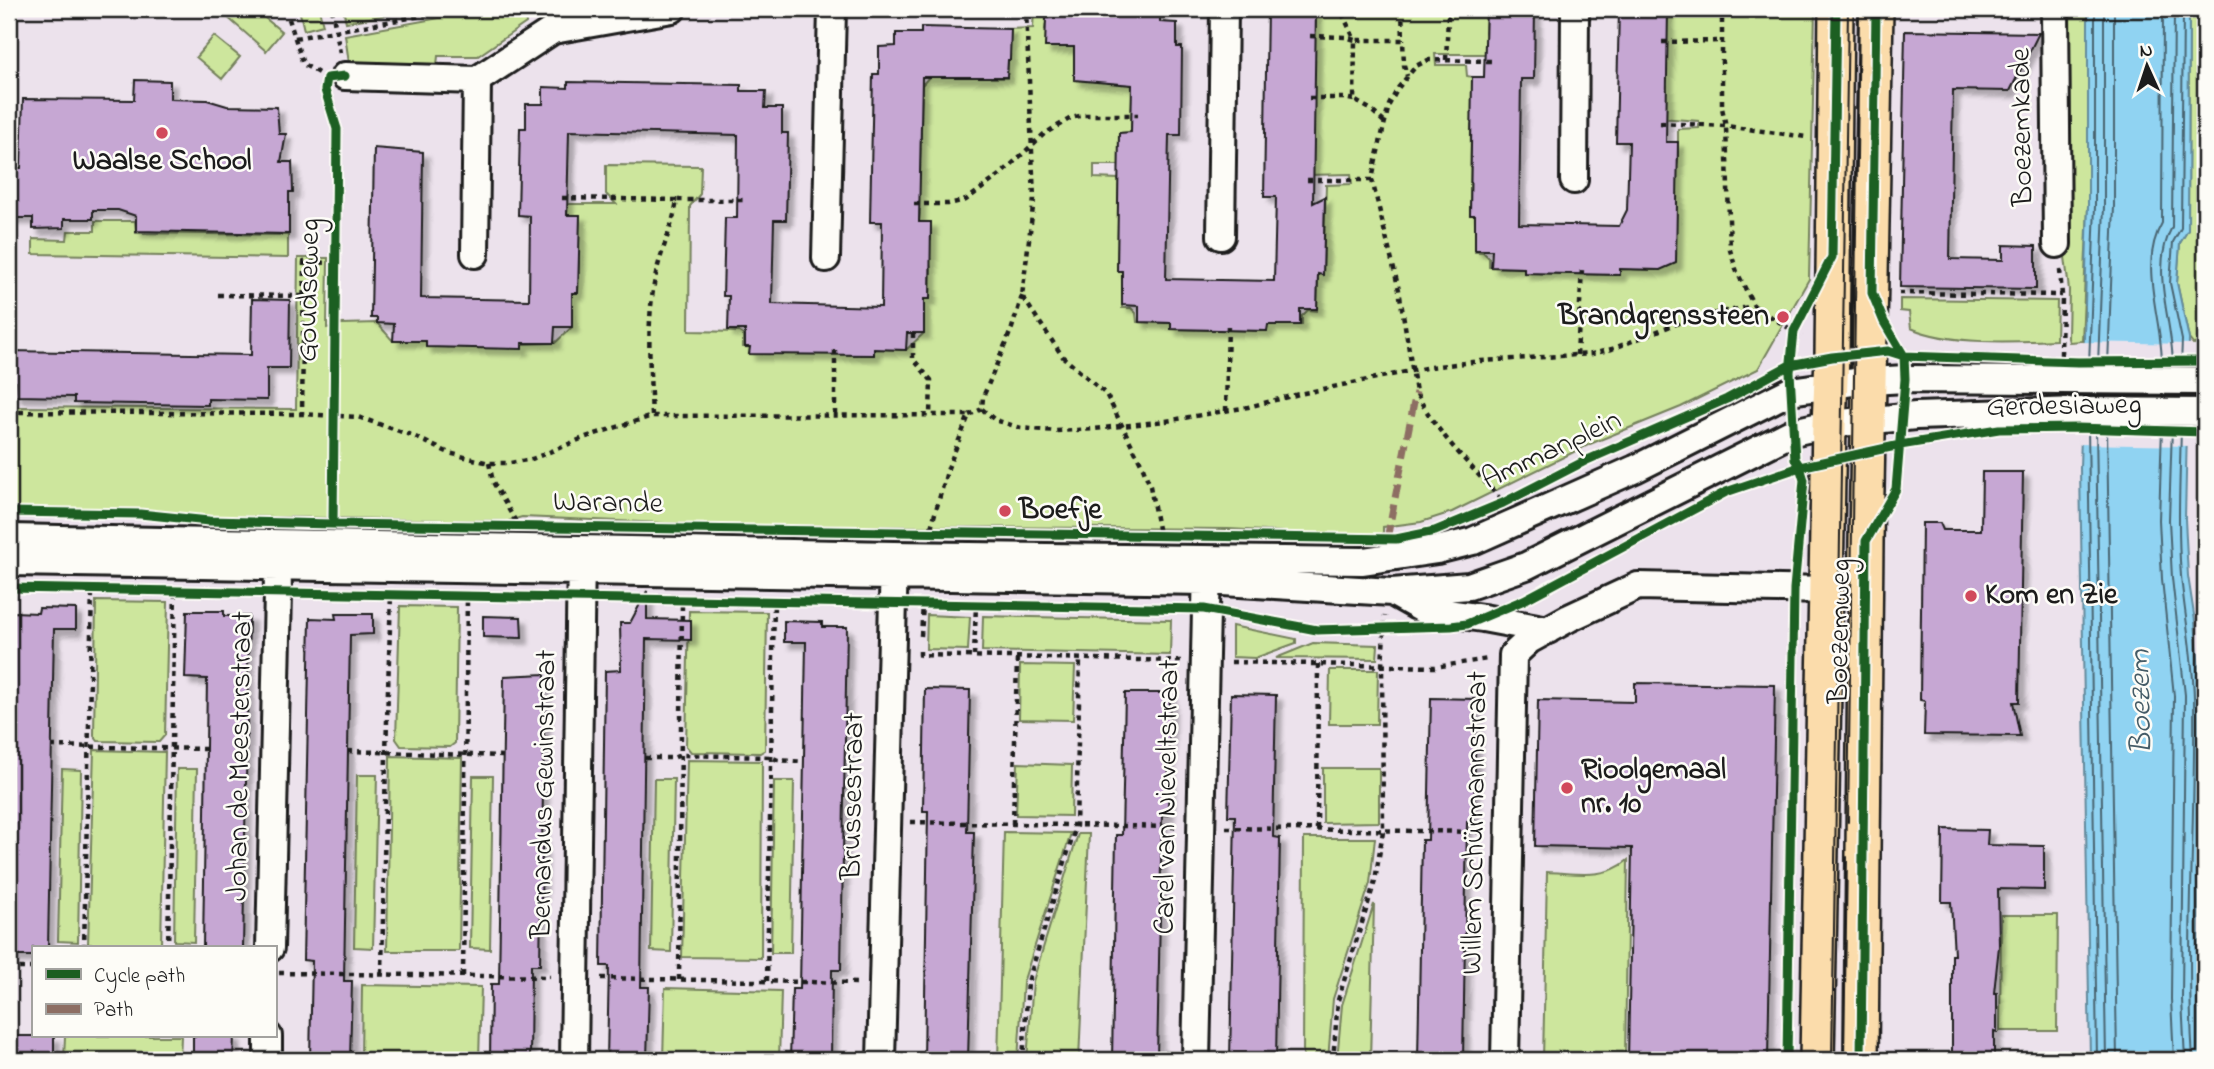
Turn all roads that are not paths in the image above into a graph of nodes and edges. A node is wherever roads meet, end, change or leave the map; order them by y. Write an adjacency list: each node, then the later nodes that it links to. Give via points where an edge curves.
1 (673, 9): 8 (street)
2 (832, 9): 15 (street)
3 (1224, 9): 12 (street)
4 (1575, 9): 11 (street)
5 (1836, 9): 16 (main road, Boezemweg)
6 (1876, 9): 17 (main road, Boezemweg)
7 (2055, 9): 13 (street, Boezemkade)
8 (551, 19): 10 (street)
9 (336, 77): 10 (street)
10 (477, 80): 14 (street)
11 (1574, 180)
12 (1221, 236)
13 (2057, 244)
14 (475, 254)
15 (826, 258)
16 (1831, 371): 17 (street, Ammanplein); 21 (main road, Boezemweg); 26 (street, Ammanplein, via 1635,469 1473,541 1363,561)
17 (1871, 380): 18 (street, Gerdesiaweg, via 2070,368); 20 (main road, Boezemweg)
18 (2199, 381)
19 (2199, 411): 20 (street, Gerdesiaweg)
20 (1870, 419): 21 (street, Gerdesiaweg); 39 (main road, Boezemweg)
21 (1829, 424): 28 (main road, Boezemweg); 29 (street, via 1793,432 1762,446 1526,566 1469,586)
22 (9, 538): 23 (street, Warande)
23 (277, 554): 24 (street, Warande); 25 (street, Warande); 31 (street, Johan de Meesterstraat)
24 (581, 560): 27 (street, Warande); 34 (street, Bernardus Gewinstraat)
25 (9, 562)
26 (1207, 570): 27 (street, Warande); 29 (street); 36 (street, Carel van Nieveltstraat)
27 (893, 579): 35 (street, Brussestraat)
28 (1826, 590): 30 (street, via 1638,586); 38 (main road, Boezemweg)
29 (1390, 592): 30 (street, via 1424,610)
30 (1558, 624): 37 (street, Willem Schürmannstraat, via 1513,655)
31 (270, 946)
32 (268, 1038): 33 (street)
33 (268, 1060)
34 (575, 1060)
35 (881, 1060)
36 (1196, 1060)
37 (1505, 1060)
38 (1817, 1060)
39 (1861, 1060)

